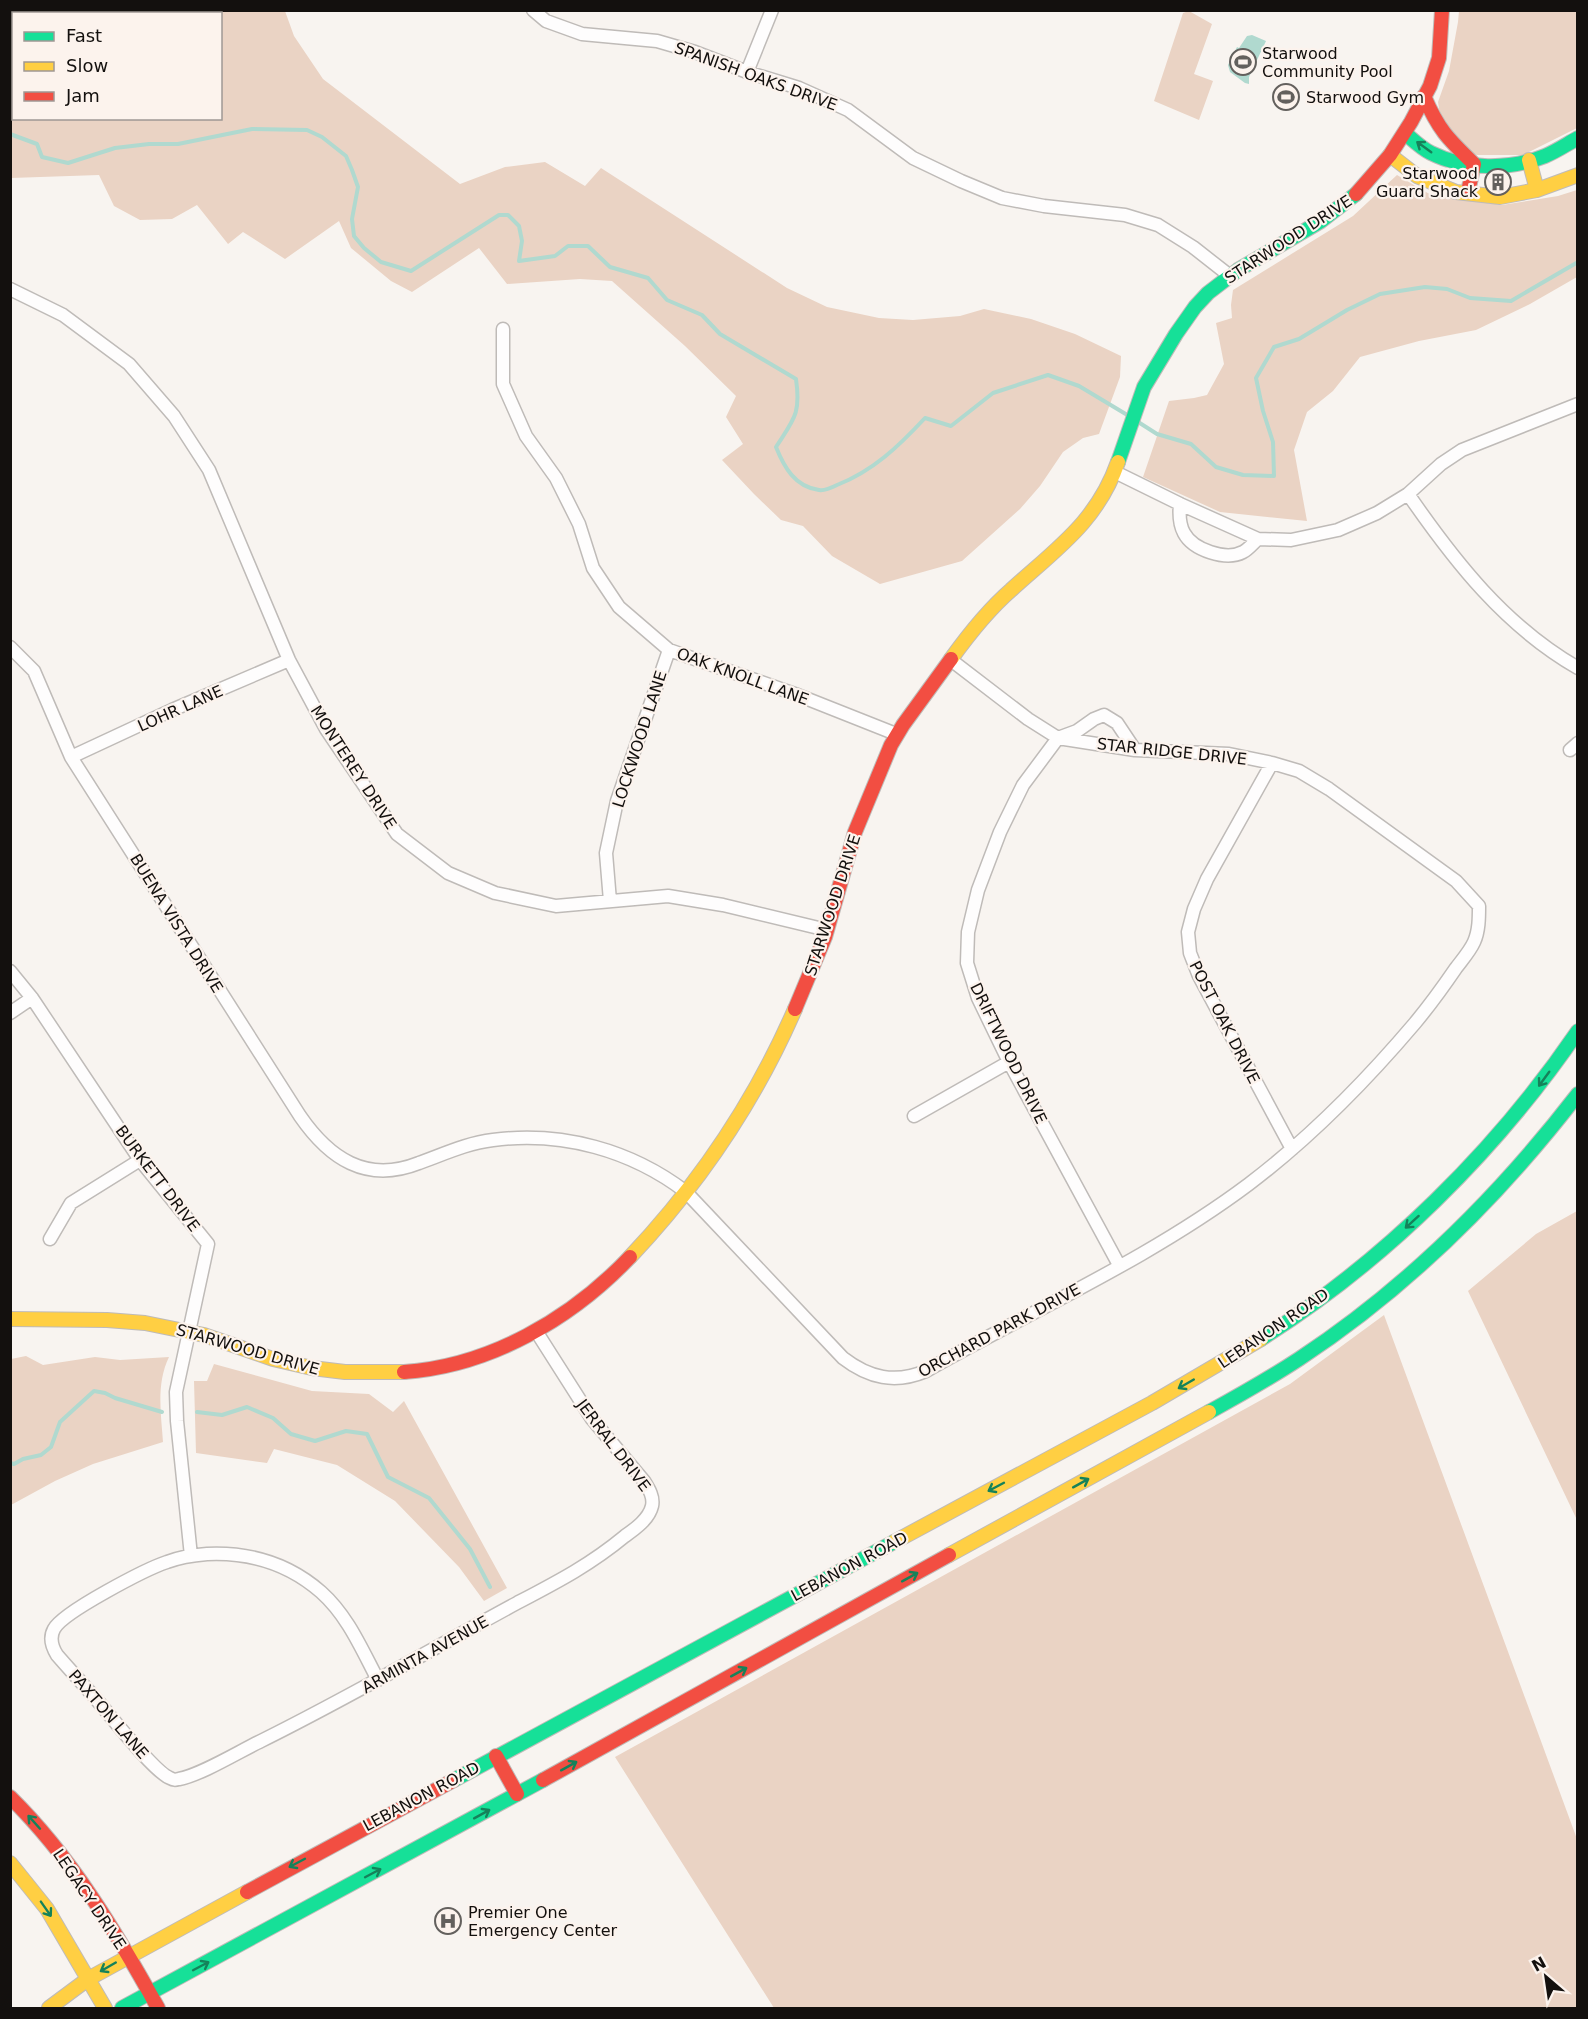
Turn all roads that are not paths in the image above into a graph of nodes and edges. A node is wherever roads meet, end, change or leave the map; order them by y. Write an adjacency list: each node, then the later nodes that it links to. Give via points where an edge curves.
1 (533, 10): 4 (street, SPANISH OAKS DRIVE, via 546,21 582,34 657,41)
2 (772, 10): 4 (street)
3 (1442, 10): 5 (main road, STARWOOD DRIVE, via 1438,66)
4 (747, 72): 14 (street, SPANISH OAKS DRIVE, via 799,88 848,110 913,158 1002,198 1125,215 1158,225)
5 (1424, 96): 6 (main road, STARWOOD DRIVE); 10 (main road, via 1445,136)
6 (1406, 133): 8 (main road, STARWOOD DRIVE); 10 (main road, one-way to 6, via 1431,152)
7 (1578, 138): 9 (main road)
8 (1390, 155): 13 (main road, via 1417,176 1456,192); 14 (main road, STARWOOD DRIVE, via 1351,200)
9 (1529, 160): 10 (main road, via 1511,165); 12 (main road)
10 (1474, 164): 13 (main road)
11 (1578, 175): 12 (main road)
12 (1537, 190): 13 (main road, via 1500,197)
13 (1468, 192)
14 (1230, 276): 18 (main road, STARWOOD DRIVE, via 1194,308 1142,389)
15 (10, 289): 24 (street, MONTEREY DRIVE, via 63,315 129,364 174,416 209,470)
16 (503, 329): 23 (street, OAK KNOLL LANE, via 503,384 526,436 556,478 579,524 593,568 619,607)
17 (1578, 404): 19 (street, via 1462,450)
18 (1116, 472): 20 (street); 25 (main road, STARWOOD DRIVE, via 1087,519 981,619)
19 (1408, 494): 21 (street, via 1338,530 1291,540); 26 (street, via 1441,543 1511,620)
20 (1180, 504): 21 (street); 21 (street, via 1183,532 1206,549 1232,555 1246,550)
21 (1258, 539)
22 (10, 647): 30 (street, BUENA VISTA DRIVE, via 34,671)
23 (669, 650): 27 (street, OAK KNOLL LANE); 32 (street, LOCKWOOD LANE, via 617,801 606,853)
24 (289, 660): 30 (street, LOHR LANE); 32 (street, MONTEREY DRIVE, via 326,729 397,834 447,873 495,893 556,906)
25 (951, 660): 27 (main road, STARWOOD DRIVE); 28 (street, STAR RIDGE DRIVE)
26 (1578, 668)
27 (896, 734): 34 (main road, STARWOOD DRIVE, via 847,857)
28 (1058, 738): 29 (street, STAR RIDGE DRIVE); 29 (street, via 1104,715 1118,723); 39 (street, DRIFTWOOD DRIVE, via 1023,785 1000,832 978,890 968,932 967,963 978,998)
29 (1134, 750): 31 (street, STAR RIDGE DRIVE, via 1229,754)
30 (71, 757): 44 (street, BUENA VISTA DRIVE, via 309,1130 341,1160)
31 (1272, 762): 33 (street, STAR RIDGE DRIVE, via 1299,771 1329,789 1456,881); 42 (street, POST OAK DRIVE, via 1207,879 1188,932 1198,976)
32 (610, 901): 34 (street, MONTEREY DRIVE, via 668,896)
33 (1479, 906): 42 (street, ORCHARD PARK DRIVE, via 1474,943 1430,1004 1365,1080)
34 (827, 930): 45 (main road, STARWOOD DRIVE, via 772,1057 728,1132)
35 (10, 971): 36 (street, BURKETT DRIVE)
36 (32, 998): 37 (street); 43 (street, BURKETT DRIVE)
37 (10, 1013)
38 (1578, 1031): 54 (main road, LEBANON ROAD, one-way to 54, via 1536,1089 1464,1173 1377,1253 1245,1350)
39 (1010, 1062): 41 (street); 47 (street, DRIFTWOOD DRIVE)
40 (1578, 1094): 56 (main road, one-way to 40, via 1307,1354 1371,1307 1445,1243)
41 (914, 1116)
42 (1292, 1149): 47 (street, ORCHARD PARK DRIVE, via 1209,1212)
43 (140, 1160): 46 (street, via 71,1203); 49 (street, BURKETT DRIVE, via 208,1244)
44 (374, 1169): 45 (street, ORCHARD PARK DRIVE, via 407,1167 484,1141 536,1138 583,1143 617,1152 657,1171)
45 (686, 1192): 47 (street, ORCHARD PARK DRIVE, via 843,1358 878,1376 909,1377 926,1371); 50 (main road, STARWOOD DRIVE, via 600,1286)
46 (50, 1239)
47 (1119, 1265)
48 (10, 1319): 49 (main road, STARWOOD DRIVE, via 114,1320)
49 (190, 1331): 50 (main road, STARWOOD DRIVE, via 274,1360 354,1373 402,1372 453,1364); 52 (street, BURKETT DRIVE, via 176,1408)
50 (536, 1331): 51 (street, JERRAL DRIVE, via 592,1419 649,1488)
51 (652, 1499): 53 (street, ARMINTA AVENUE, via 652,1507 643,1521 604,1554)
52 (191, 1556): 53 (street, via 252,1557 273,1563 304,1580 343,1617); 55 (street, PAXTON LANE, via 151,1568 67,1616 55,1627 51,1641 57,1655 149,1760)
53 (378, 1680): 55 (street, ARMINTA AVENUE, via 207,1768)
54 (496, 1756): 56 (main road); 59 (main road, LEBANON ROAD, one-way to 59)
55 (174, 1779)
56 (517, 1794): 61 (main road, one-way to 56)
57 (10, 1797): 59 (main road, LEGACY DRIVE, one-way to 57, via 62,1854)
58 (10, 1863): 60 (main road, one-way to 60, via 47,1908)
59 (128, 1955): 60 (main road, LEBANON ROAD, one-way to 60); 61 (main road, LEGACY DRIVE)
60 (88, 1979): 62 (main road, LEBANON ROAD); 63 (main road)
61 (150, 1994): 64 (main road); 65 (main road, LEGACY DRIVE)
62 (49, 2008)
63 (105, 2008)
64 (122, 2008)
65 (158, 2008)

